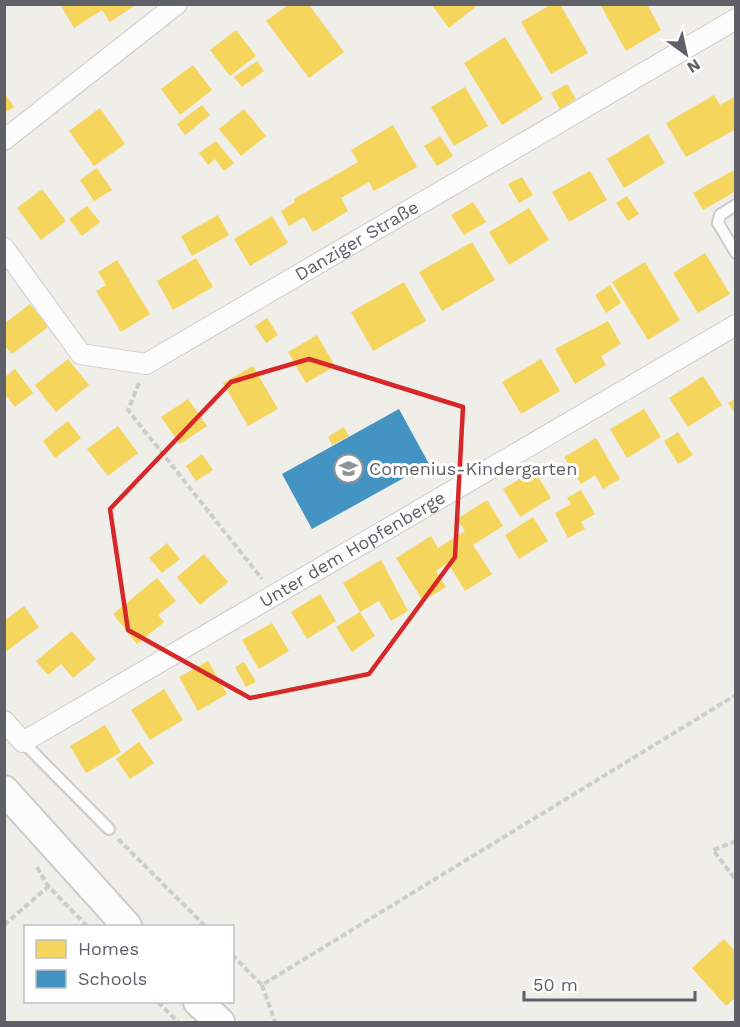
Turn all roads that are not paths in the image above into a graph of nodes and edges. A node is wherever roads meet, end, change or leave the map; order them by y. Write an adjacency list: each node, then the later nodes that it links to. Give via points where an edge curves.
1 (177, 4): 3 (street)
2 (735, 19): 5 (street, Danziger Straße, via 146,364 81,354)
3 (4, 140)
4 (735, 205): 6 (lane, via 720,215 718,223)
5 (4, 248)
6 (735, 253)
7 (735, 325): 9 (street, Unter dem Hopfenberge)
8 (4, 722): 9 (street)
9 (23, 742): 11 (lane)
10 (4, 790): 12 (main road)
11 (110, 830)
12 (125, 925)
13 (199, 1003): 14 (main road)
14 (220, 1023)

